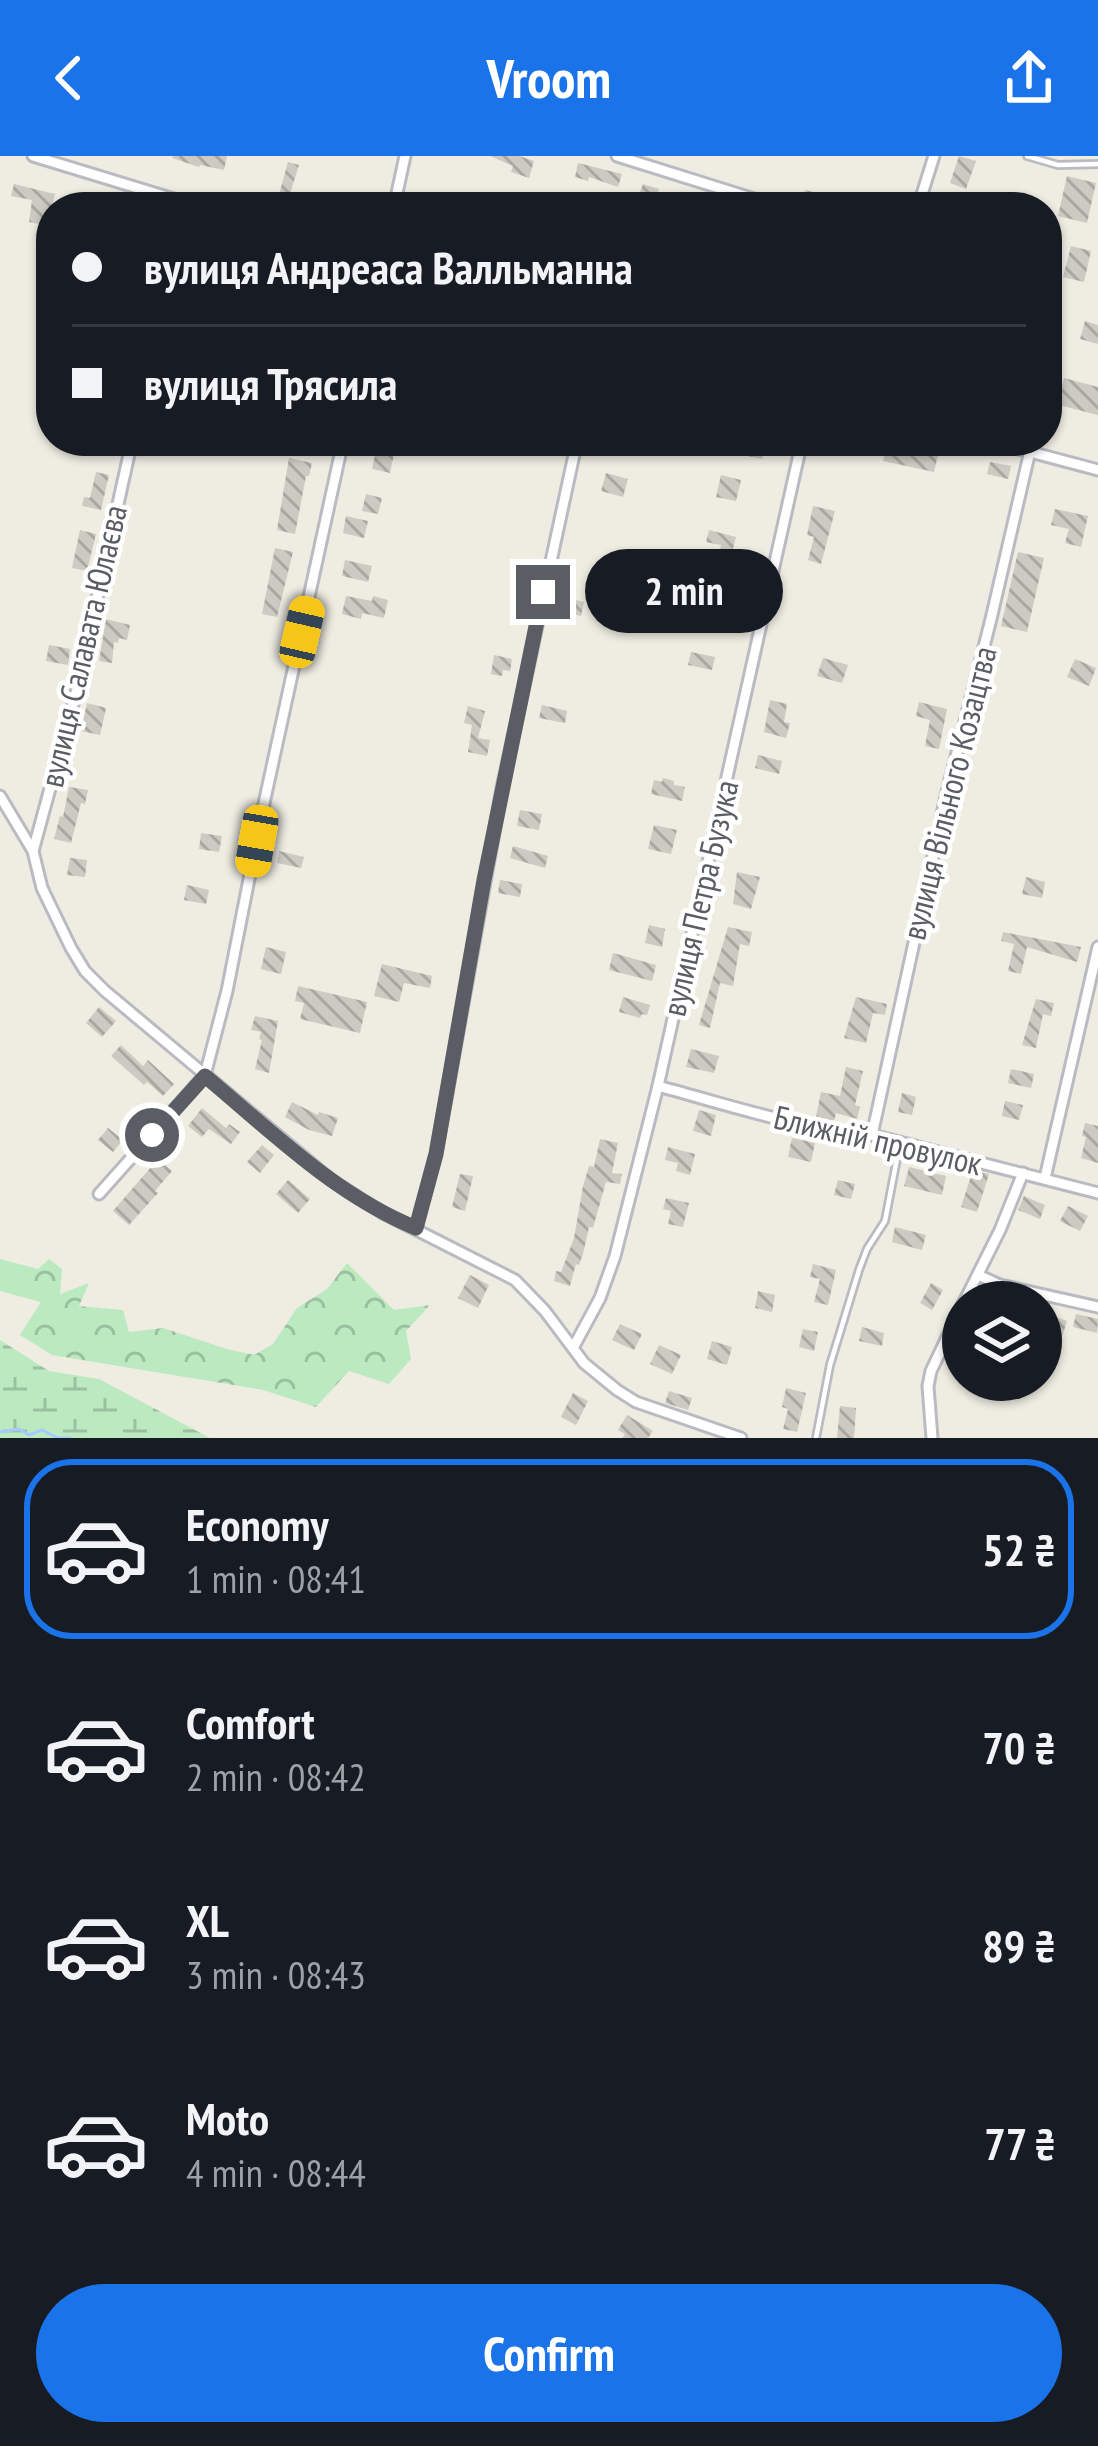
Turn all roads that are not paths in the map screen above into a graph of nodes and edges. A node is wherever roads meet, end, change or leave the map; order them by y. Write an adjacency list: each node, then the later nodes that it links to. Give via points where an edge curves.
1 (33, 156): 7 (street)
2 (404, 156): 8 (street)
3 (617, 156): 9 (street)
4 (934, 156): 10 (street)
5 (1027, 156): 6 (lane)
6 (1098, 164)
7 (144, 192)
8 (397, 192)
9 (732, 192)
10 (923, 192)
11 (128, 456): 19 (street, вулиця Салавата Юлаєва)
12 (341, 456): 21 (street)
13 (575, 456): 29 (street)
14 (799, 456): 22 (street, вулиця Петра Бузука)
15 (1029, 456): 23 (street, вулиця Вільного Козацтва)
16 (1048, 456): 17 (street)
17 (1098, 470)
18 (0, 796): 19 (street)
19 (33, 851): 21 (street, via 42,888 85,971)
20 (1098, 947): 26 (street)
21 (205, 1076): 28 (street); 29 (street, via 331,1180)
22 (658, 1086): 23 (street, Ближній провулок); 33 (street, вулиця Петра Бузука, via 615,1256)
23 (872, 1135): 24 (street, Ближній провулок)
24 (900, 1143): 25 (street, Ближній провулок); 36 (lane, via 885,1221 859,1270)
25 (1023, 1173): 26 (street, Ближній провулок); 30 (street)
26 (1046, 1178): 27 (street, Ближній провулок)
27 (1098, 1192)
28 (99, 1194)
29 (416, 1228): 33 (street, via 515,1280)
30 (978, 1275): 31 (street); 32 (street)
31 (975, 1281)
32 (1098, 1307)
33 (573, 1348): 35 (street, via 636,1402)
34 (942, 1348): 37 (street, via 928,1386)
35 (741, 1438)
36 (816, 1438)
37 (932, 1438)

